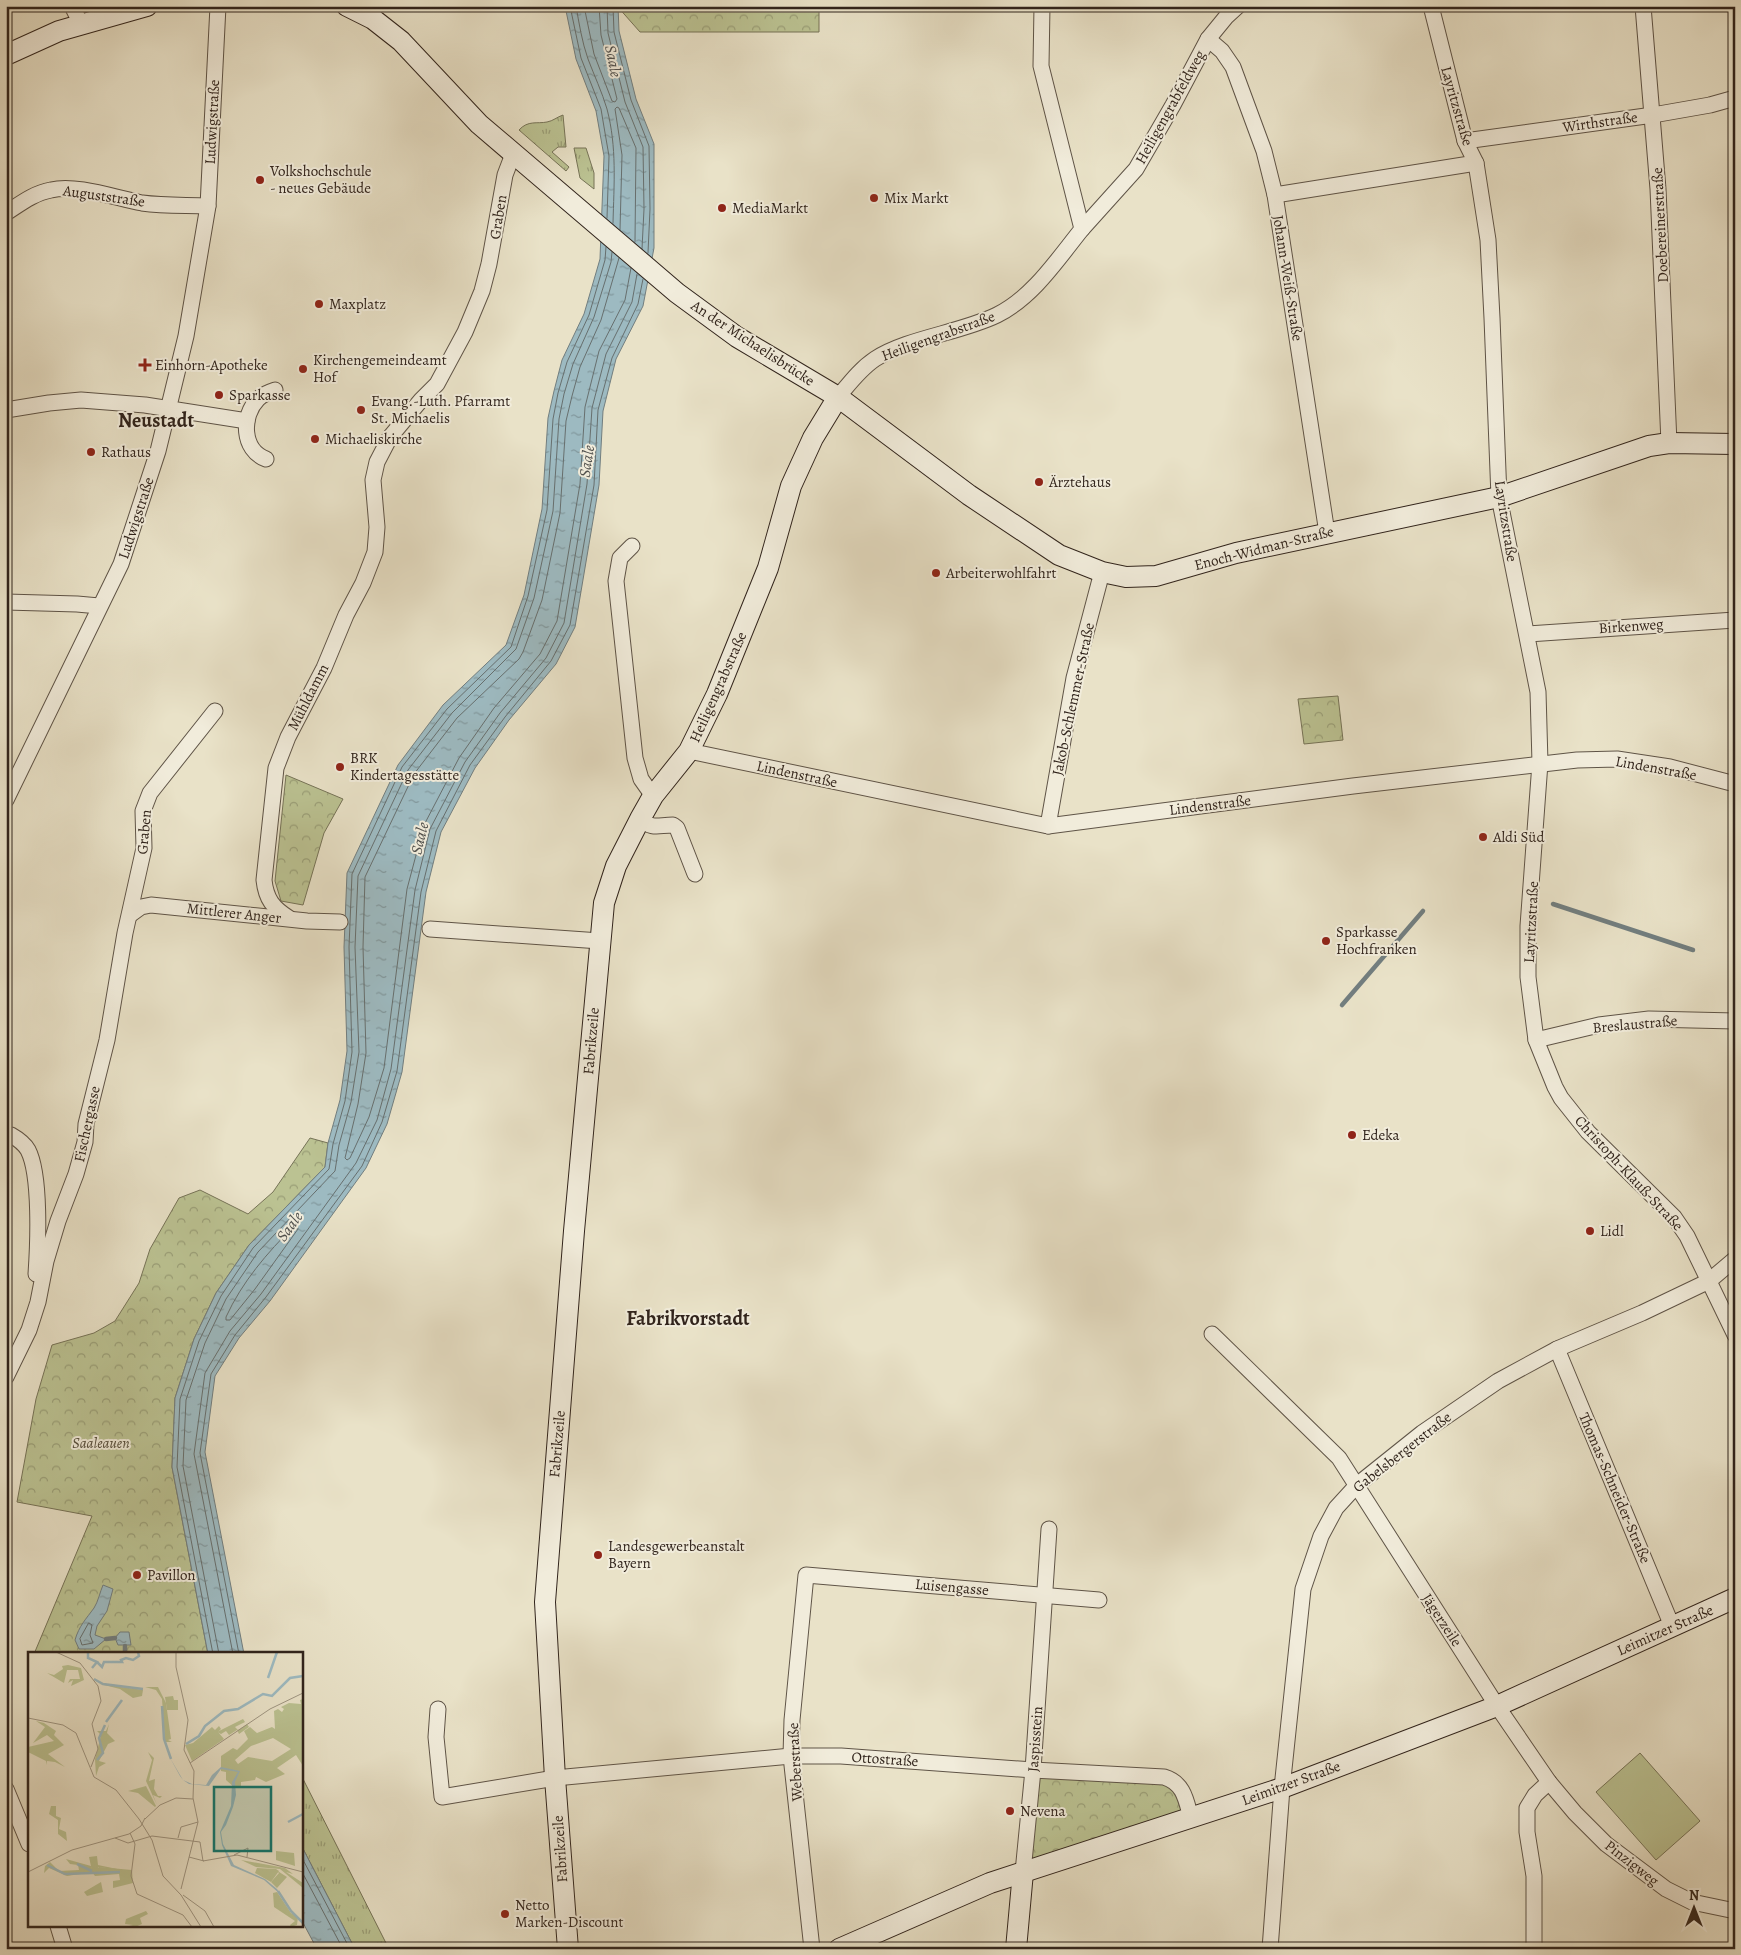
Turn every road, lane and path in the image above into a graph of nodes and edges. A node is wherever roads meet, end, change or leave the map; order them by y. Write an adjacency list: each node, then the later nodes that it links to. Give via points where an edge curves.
1 (72, 6): 9 (street)
2 (147, 6): 9 (street)
3 (218, 6): 18 (street, Ludwigstraße)
4 (347, 6): 15 (street, via 373,19 401,41 479,124)
5 (1042, 6): 20 (street, via 1041,66)
6 (1238, 6): 10 (street, Heiligengrabfeldweg)
7 (1431, 6): 14 (street, Layritzstraße)
8 (1643, 6): 13 (street, Doebereinerstraße)
9 (81, 24): 11 (street)
10 (1208, 39): 17 (street, Johann-Weiß-Straße, via 1233,66 1264,151); 20 (street, Heiligengrabfeldweg, via 1136,169)
11 (6, 55)
12 (1735, 98): 13 (street, Wirthstraße)
13 (1653, 115): 14 (street, Wirthstraße); 26 (street, Doebereinerstraße)
14 (1465, 141): 16 (street, Layritzstraße)
15 (513, 154): 22 (street, An der Michaelisbrücke, via 678,293 737,336); 29 (street, Graben, via 505,175 482,291 465,332 437,384 420,400 384,446)
16 (1476, 163): 17 (street); 30 (street, Layritzstraße, via 1488,240)
17 (1275, 195): 31 (street, Johann-Weiß-Straße)
18 (208, 206): 19 (street, Auguststraße, via 145,203 59,189 32,198); 23 (street, Ludwigstraße, via 186,336)
19 (6, 214)
20 (1082, 229): 22 (street, Heiligengrabstraße, via 1022,299 971,326 886,353 864,368)
21 (275, 390): 25 (street, via 258,399)
22 (838, 397): 33 (street, Enoch-Widman-Straße, via 969,495 1060,556); 39 (street, Heiligengrabstraße, via 813,438 791,486 768,568 717,694)
23 (167, 408): 24 (street, via 81,400); 25 (street); 35 (street, Ludwigstraße, via 158,451 121,564)
24 (6, 410)
25 (247, 421): 28 (street, via 249,444 255,453)
26 (1669, 443): 27 (street, Enoch-Widman-Straße); 30 (street, Enoch-Widman-Straße, via 1610,458)
27 (1735, 444)
28 (266, 459)
29 (374, 472): 48 (street, Mühldamm, via 375,552 324,668 288,737 273,780 265,889 270,903)
30 (1499, 497): 31 (street, Enoch-Widman-Straße); 37 (street, Layritzstraße)
31 (1327, 532): 33 (street, Enoch-Widman-Straße, via 1156,576 1126,577)
32 (632, 546): 42 (street, via 620,558 616,581 635,758 641,779)
33 (1102, 572): 45 (street, Jakob-Schlemmer-Straße, via 1074,678)
34 (6, 602): 35 (street)
35 (99, 606): 43 (street, Ludwigstraße)
36 (1735, 620): 37 (street, Birkenweg)
37 (1528, 634): 40 (street, Layritzstraße, via 1538,692)
38 (215, 711): 47 (street, Graben, via 150,793 143,811 144,848)
39 (689, 752): 42 (street, Heiligengrabstraße); 45 (street, Lindenstraße)
40 (1540, 763): 41 (street, Lindenstraße, via 1617,759 1670,767); 45 (street, Lindenstraße); 53 (street, Layritzstraße, via 1528,926 1530,996)
41 (1735, 784)
42 (653, 796): 44 (street, Heiligengrabstraße)
43 (6, 800)
44 (640, 819): 46 (street, via 655,827 673,825 677,828); 51 (street, Heiligengrabstraße, via 607,890)
45 (1048, 826)
46 (695, 874)
47 (130, 915): 48 (street, Mittlerer Anger, via 150,905); 57 (street, Fischergasse, via 107,1040 86,1124 85,1142 46,1260)
48 (289, 918): 49 (street, Mittlerer Anger)
49 (340, 922)
50 (430, 929): 51 (street)
51 (600, 941): 73 (street, Fabrikzeile, via 545,1602)
52 (1735, 1021): 53 (street, Breslaustraße, via 1649,1019 1599,1025)
53 (1536, 1040): 56 (street, Christoph-Klauß-Straße, via 1561,1098 1588,1132 1674,1217)
54 (11, 1135): 57 (street, Fischergasse, via 27,1149 34,1172 38,1225)
55 (1735, 1259): 56 (street, Gabelsbergerstraße)
56 (1709, 1281): 59 (street, Christoph-Klauß-Straße); 60 (street, Gabelsbergerstraße)
57 (29, 1330): 61 (street, Fischergasse)
58 (1212, 1334): 62 (street, Jägerzeile, via 1339,1458)
59 (1735, 1335)
60 (1557, 1350): 62 (street, Gabelsbergerstraße, via 1490,1386 1422,1433); 68 (street, Thomas-Schneider-Straße)
61 (6, 1377)
62 (1357, 1485): 69 (street, Jägerzeile); 75 (street, Gabelsbergerstraße, via 1336,1508 1321,1536 1303,1589)
63 (1049, 1529): 65 (street, Jaspisstein)
64 (806, 1575): 65 (street, Luisengasse); 71 (street, Weberstraße)
65 (1044, 1595): 67 (street, Luisengasse); 72 (street, Jaspisstein)
66 (1735, 1598): 68 (street, Leimitzer Straße)
67 (1099, 1600)
68 (1672, 1626): 69 (street, Leimitzer Straße)
69 (1497, 1706): 74 (street, Jägerzeile); 75 (street, Leimitzer Straße)
70 (438, 1709): 73 (street, Ottostraße, via 436,1737 442,1797)
71 (791, 1756): 72 (street, Ottostraße, via 841,1756); 73 (street, Ottostraße); 84 (street, Weberstraße)
72 (1033, 1770): 77 (street, Ottostraße, via 1164,1777 1180,1786); 79 (street, Jaspisstein)
73 (554, 1778): 83 (street, Fabrikzeile)
74 (1550, 1782): 80 (street, Pinzigweg, via 1606,1844 1666,1889 1692,1902); 88 (street, via 1535,1795 1527,1808 1526,1832 1534,1876)
75 (1282, 1788): 77 (street, Leimitzer Straße); 87 (street, Gabelsbergerstraße)
76 (6, 1789): 78 (street)
77 (1190, 1818): 79 (street, Leimitzer Straße)
78 (28, 1842)
79 (1023, 1872): 85 (street, Leimitzer Straße, via 990,1883); 86 (street, Jaspisstein)
80 (1735, 1911)
81 (59, 1928): 82 (street)
82 (65, 1949)
83 (568, 1949)
84 (812, 1949)
85 (839, 1949)
86 (1016, 1949)
87 (1270, 1949)
88 (1534, 1949)

